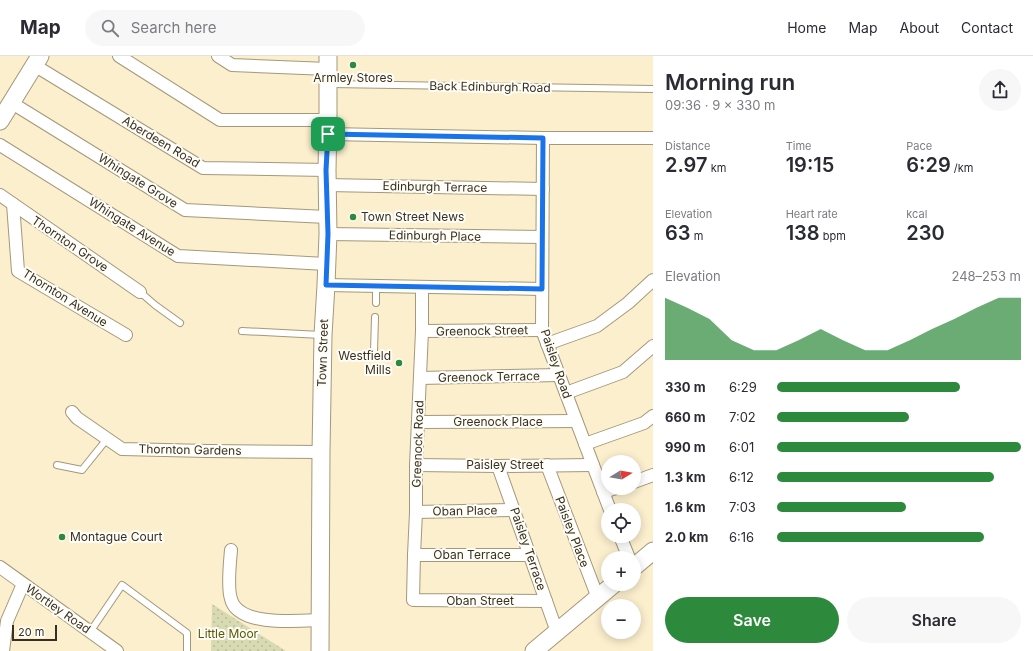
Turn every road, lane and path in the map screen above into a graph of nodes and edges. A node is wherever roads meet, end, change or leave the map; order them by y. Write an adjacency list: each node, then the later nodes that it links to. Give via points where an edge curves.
1 (119, 56): 8 (street, via 220,120)
2 (218, 56): 4 (street, via 232,65)
3 (37, 60): 6 (street); 12 (street, Aberdeen Road, via 204,168)
4 (328, 70): 5 (lane, Back Edinburgh Road); 8 (street, Town Street)
5 (653, 89)
6 (12, 103): 7 (street); 16 (street, Whingate Grove, via 185,210)
7 (0, 121)
8 (328, 127): 9 (street); 12 (street, Town Street)
9 (543, 138): 10 (street); 13 (street, Paisley Road)
10 (653, 138)
11 (0, 145): 19 (street, Whingate Avenue, via 178,256)
12 (327, 178): 13 (street, Edinburgh Terrace); 16 (street, Town Street)
13 (542, 189): 18 (street, Paisley Road)
14 (0, 195): 15 (street, Thornton Grove)
15 (13, 204): 25 (street, Thornton Grove); 32 (street, Thornton Avenue, via 18,271)
16 (327, 217): 17 (street, Town Street)
17 (328, 234): 18 (street, Edinburgh Place); 19 (street, Town Street)
18 (542, 237): 24 (street, Paisley Road)
19 (326, 264): 21 (street, Town Street)
20 (653, 280): 34 (street, via 597,326)
21 (326, 285): 22 (street); 33 (street, Town Street)
22 (376, 286): 23 (street); 26 (lane)
23 (422, 287): 24 (street); 31 (street, Greenock Road)
24 (542, 289): 29 (street, Paisley Road)
25 (140, 292): 28 (lane)
26 (376, 303)
27 (375, 317): 36 (lane)
28 (180, 323)
29 (542, 330): 31 (street, Greenock Street); 34 (street, Paisley Road)
30 (242, 331): 33 (lane)
31 (422, 332): 38 (street, Greenock Road)
32 (126, 335)
33 (323, 335): 46 (street, Town Street)
34 (547, 344): 37 (street, Paisley Road)
35 (653, 346): 39 (street, via 623,372)
36 (374, 352)
37 (559, 376): 38 (street, Greenock Terrace); 39 (street, Paisley Road)
38 (420, 378): 43 (street, Greenock Road)
39 (566, 393): 42 (street, Paisley Road)
40 (72, 412): 44 (street, Thornton Gardens, via 76,418)
41 (653, 416): 45 (street, via 644,423)
42 (576, 421): 43 (street, Greenock Place); 45 (street, Paisley Road)
43 (418, 422): 48 (street, Greenock Road)
44 (107, 439): 46 (street, Thornton Gardens, via 122,449); 47 (lane, via 82,470)
45 (585, 444): 50 (street, Paisley Road)
46 (320, 452): 68 (street, Town Street)
47 (57, 465)
48 (416, 465): 51 (street, Paisley Street); 56 (street, Greenock Road)
49 (546, 465): 50 (street, Paisley Street); 51 (street, Paisley Street); 65 (street, Paisley Place)
50 (593, 465): 54 (street, Paisley Road)
51 (498, 466): 55 (street, Paisley Terrace)
52 (653, 475): 53 (street)
53 (641, 479)
54 (601, 485)
55 (514, 510): 56 (street, Oban Place); 60 (street, Paisley Terrace)
56 (416, 512): 59 (street, Greenock Road)
57 (230, 550): 68 (street, via 231,599 234,606 244,614 257,619 275,621)
58 (653, 551): 61 (street)
59 (414, 555): 60 (street, Oban Terrace); 66 (street, Greenock Road)
60 (530, 555): 67 (street, Paisley Terrace)
61 (641, 561)
62 (1, 568): 63 (street, Wortley Road)
63 (23, 584): 69 (street, Wortley Road); 71 (street, via 7,621)
64 (606, 591): 65 (street)
65 (598, 598): 70 (street)
66 (413, 600): 67 (street, Oban Street)
67 (546, 601): 70 (street, Paisley Terrace)
68 (320, 620): 74 (street, Town Street)
69 (90, 632): 72 (street, Wortley Road); 73 (lane, via 122,585 188,633)
70 (557, 632): 75 (street)
71 (3, 651)
72 (117, 651)
73 (187, 651)
74 (320, 651)
75 (534, 651)

